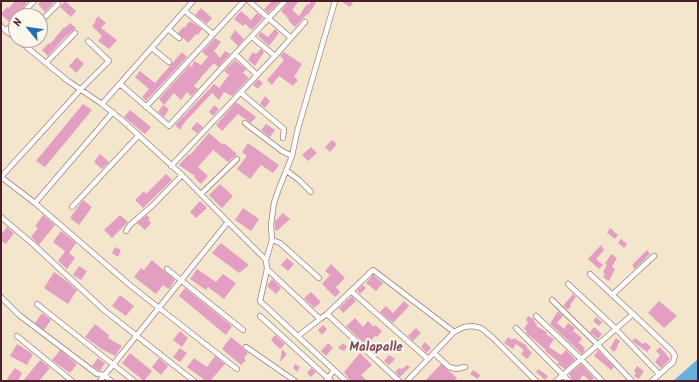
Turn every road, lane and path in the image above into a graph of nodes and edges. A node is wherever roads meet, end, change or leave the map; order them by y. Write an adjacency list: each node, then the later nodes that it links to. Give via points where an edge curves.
1 (193, 1): 7 (street)
2 (244, 1): 15 (street)
3 (249, 1): 9 (street)
4 (285, 1): 9 (street)
5 (334, 1): 36 (street)
6 (58, 4): 8 (street)
7 (184, 11): 12 (street); 15 (street)
8 (48, 14)
9 (269, 19): 16 (street); 18 (street)
10 (305, 22): 18 (street)
11 (1, 26): 13 (street)
12 (168, 29): 17 (street); 21 (street)
13 (6, 30)
14 (75, 33): 25 (street)
15 (213, 34): 31 (street)
16 (252, 37): 22 (street); 23 (street)
17 (179, 38)
18 (291, 38): 23 (street)
19 (88, 41): 28 (street, via 109,61)
20 (28, 48): 25 (street)
21 (152, 48): 24 (street); 27 (street)
22 (235, 54): 26 (street); 31 (street, via 169,126)
23 (275, 56): 26 (street)
24 (169, 62)
25 (46, 63): 28 (street)
26 (257, 75): 29 (street)
27 (120, 84): 30 (street); 31 (street)
28 (81, 89): 30 (street); 43 (street, via 1,176)
29 (241, 93): 35 (street, via 284,129); 38 (street)
30 (102, 104): 32 (street)
31 (146, 107)
32 (113, 112): 34 (street); 43 (street)
33 (245, 123): 36 (street)
34 (138, 135): 38 (street); 44 (street)
35 (283, 138)
36 (292, 156): 39 (street)
37 (237, 159): 42 (street)
38 (171, 166): 40 (street)
39 (287, 171): 41 (street); 48 (street, via 274,203)
40 (182, 175): 42 (street); 47 (street)
41 (311, 192)
42 (201, 194): 46 (street)
43 (35, 203): 62 (street)
44 (72, 207)
45 (1, 217): 73 (street)
46 (228, 222): 50 (street); 55 (street)
47 (126, 231)
48 (272, 240): 50 (street); 54 (street, via 280,243)
49 (654, 256): 58 (street)
50 (266, 260): 51 (street)
51 (267, 269): 67 (street); 74 (street, via 260,301)
52 (167, 270): 55 (street)
53 (590, 274): 58 (street)
54 (319, 278)
55 (181, 280): 62 (street); 70 (street)
56 (568, 284): 69 (street)
57 (351, 291): 63 (street); 71 (street, via 373,270); 78 (street)
58 (612, 295): 64 (street)
59 (1, 297): 86 (street, via 19,315 97,374)
60 (552, 300): 75 (street)
61 (36, 304): 80 (street)
62 (158, 308): 73 (street); 82 (street)
63 (327, 314): 67 (street); 95 (street)
64 (633, 314): 69 (street); 85 (street, via 675,356 673,362)
65 (260, 316): 87 (street)
66 (536, 316): 79 (street)
67 (320, 319): 74 (street)
68 (516, 328): 84 (street)
69 (615, 328): 75 (street); 85 (street)
70 (243, 330)
71 (454, 332): 77 (street); 97 (street, via 464,327 481,328)
72 (17, 336): 88 (street)
73 (136, 336): 80 (street); 92 (street)
74 (298, 336): 83 (street)
75 (597, 344): 79 (street); 101 (street)
76 (246, 347): 93 (street)
77 (434, 353): 78 (street); 81 (street, via 449,367)
78 (428, 359): 96 (street)
79 (581, 360): 84 (street); 100 (street)
80 (113, 365): 86 (street); 91 (street)
81 (465, 368)
82 (237, 369)
83 (334, 370): 87 (street); 94 (street)
84 (563, 374): 98 (street); 99 (street)
85 (659, 374): 102 (street)
86 (104, 375): 89 (street); 90 (street)
87 (328, 380)
88 (72, 381)
89 (100, 381)
90 (111, 381)
91 (134, 381)
92 (194, 381)
93 (295, 381)
94 (346, 381)
95 (398, 381)
96 (407, 381)
97 (536, 381)
98 (556, 381)
99 (569, 381)
100 (602, 381)
101 (632, 381)
102 (652, 381)

